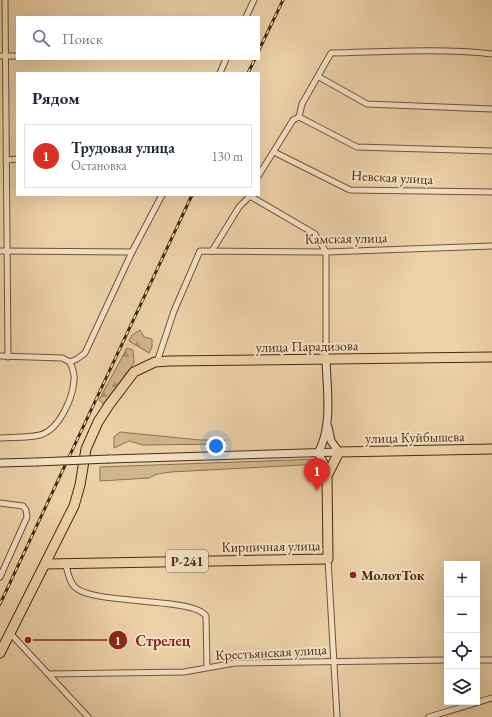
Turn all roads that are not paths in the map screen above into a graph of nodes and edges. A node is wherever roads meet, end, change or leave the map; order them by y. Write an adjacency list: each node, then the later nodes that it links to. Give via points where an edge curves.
1 (5, 0): 5 (street)
2 (254, 0): 3 (street)
3 (246, 16)
4 (492, 54): 9 (street, via 331,53)
5 (3, 56): 6 (street); 15 (street)
6 (16, 56)
7 (226, 60): 8 (street)
8 (220, 72)
9 (319, 77): 10 (street, via 367,104); 11 (street, via 302,104)
10 (492, 108)
11 (299, 117): 12 (street, via 357,147); 13 (street, via 293,120)
12 (492, 151)
13 (274, 152): 16 (street); 17 (street, Невская улица, via 350,190)
14 (16, 159): 15 (street)
15 (6, 160): 21 (street)
16 (260, 173)
17 (492, 192)
18 (161, 196): 23 (street)
19 (250, 196): 22 (street, via 239,206); 24 (street, via 315,234)
20 (492, 246): 24 (street, Камская улица)
21 (3, 251): 23 (street); 26 (street)
22 (212, 251): 24 (street, Камская улица); 30 (street, Камская улица, via 200,251 174,311)
23 (132, 252): 29 (street, via 85,353)
24 (326, 252): 28 (street)
25 (0, 356): 26 (street)
26 (8, 357): 29 (street, via 62,358)
27 (492, 357): 28 (highway, улица Парадизова)
28 (326, 360): 30 (highway, улица Парадизова); 31 (main road)
29 (70, 362): 32 (street, via 75,378 63,413 53,426 40,435)
30 (157, 362): 41 (highway, улица Парадизова, via 134,372 98,422 84,457 74,506)
31 (327, 426): 34 (main road, via 324,441); 35 (main road, via 331,441)
32 (0, 438)
33 (492, 449): 35 (highway, улица Куйбышева)
34 (318, 452): 35 (main road); 36 (main road, bridge); 37 (main road)
35 (338, 452): 37 (highway)
36 (0, 463)
37 (327, 476): 39 (highway)
38 (0, 503): 42 (street, via 23,506 27,517)
39 (328, 559): 40 (highway, Кирпичная улица / Р-241); 48 (street)
40 (65, 563): 41 (highway, Кирпичная улица / Р-241); 49 (street, via 76,589 99,596 201,611 206,616)
41 (46, 564): 43 (highway, улица Парадизова)
42 (0, 577)
43 (10, 634): 44 (highway, улица Парадизова); 50 (street)
44 (0, 653)
45 (444, 660): 48 (street, Крестьянская улица)
46 (480, 660): 47 (street)
47 (492, 660)
48 (333, 661): 49 (street, Крестьянская улица); 53 (street)
49 (207, 666): 50 (street, Крестьянская улица, via 184,672)
50 (49, 674): 52 (street)
51 (492, 698): 54 (street)
52 (88, 717)
53 (337, 717)
54 (430, 717)

